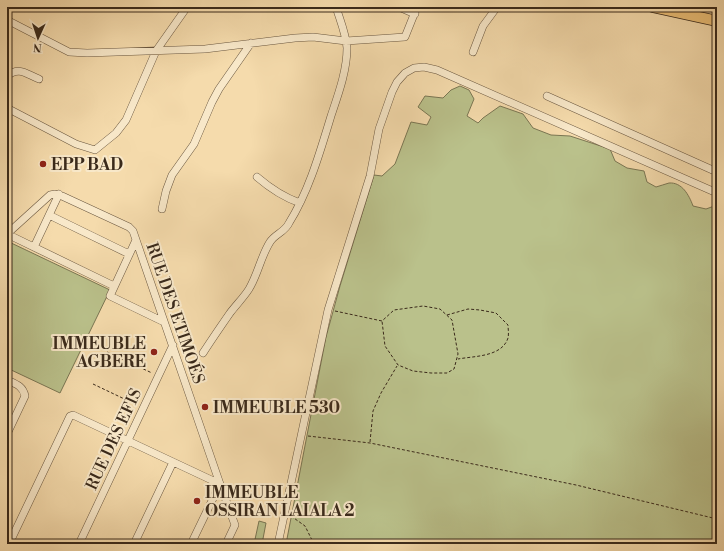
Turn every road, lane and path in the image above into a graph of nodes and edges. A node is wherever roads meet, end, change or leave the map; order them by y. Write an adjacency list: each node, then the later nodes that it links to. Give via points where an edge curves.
1 (187, 7): 11 (street)
2 (336, 7): 9 (street)
3 (399, 7): 6 (street)
4 (497, 7): 12 (street, via 483,26)
5 (653, 7): 8 (highway)
6 (416, 10): 9 (street, via 405,37)
7 (7, 20): 11 (street, via 69,52)
8 (717, 21)
9 (346, 40): 10 (street, via 313,38); 21 (street, via 345,66 337,98)
10 (251, 43): 11 (street, via 205,49); 22 (street, via 219,89 194,144 172,175)
11 (156, 51): 16 (street, via 126,120 116,133 96,150 76,144)
12 (473, 52)
13 (7, 76): 14 (street, via 14,70)
14 (39, 79)
15 (547, 96): 17 (street)
16 (7, 108)
17 (717, 172)
18 (257, 177): 21 (street, via 272,190)
19 (717, 193): 29 (street, via 437,70 414,68 405,73 392,92 379,129 370,176)
20 (59, 194): 23 (street); 24 (street, via 50,195); 25 (street, RUE DES ETIMOÉS, via 129,227)
21 (300, 203): 35 (street, via 288,225 269,243 248,290)
22 (162, 209)
23 (49, 215): 26 (street); 27 (street)
24 (7, 234): 26 (street)
25 (136, 240): 27 (street); 32 (street, RUE DES ETIMOÉS)
26 (34, 247): 28 (street)
27 (129, 254): 28 (street)
28 (114, 286): 32 (street, via 110,296)
29 (328, 310): 31 (path); 43 (street)
30 (447, 315): 31 (path, via 440,309 423,306 394,310); 36 (path, via 452,320); 36 (path, via 468,309 480,310 496,313 508,325 508,337 501,347 491,353)
31 (382, 321): 37 (path, via 385,346)
32 (164, 322): 33 (street, RUE DES ETIMOÉS)
33 (173, 345): 38 (street, RUE DES EFIS); 47 (street, RUE DES ETIMOÉS)
34 (107, 352): 38 (path)
35 (203, 353)
36 (457, 359): 37 (path, via 454,369 446,374 413,371)
37 (398, 365): 45 (path, via 381,393 374,411)
38 (158, 376): 41 (street, RUE DES EFIS)
39 (7, 380): 42 (street, via 22,387 25,396)
40 (92, 384): 41 (path)
41 (143, 408): 44 (street, RUE DES EFIS)
42 (7, 434)
43 (301, 436): 45 (path); 48 (street)
44 (128, 440): 46 (street); 50 (street, via 71,415); 51 (street, RUE DES EFIS)
45 (370, 443): 49 (path)
46 (173, 462): 47 (street); 52 (street)
47 (220, 484): 53 (street); 54 (street, RUE DES ETIMOÉS, via 235,525)
48 (285, 512): 55 (street); 56 (path, via 304,526)
49 (717, 518)
50 (9, 544)
51 (79, 544)
52 (134, 544)
53 (191, 544)
54 (226, 544)
55 (278, 544)
56 (314, 544)

